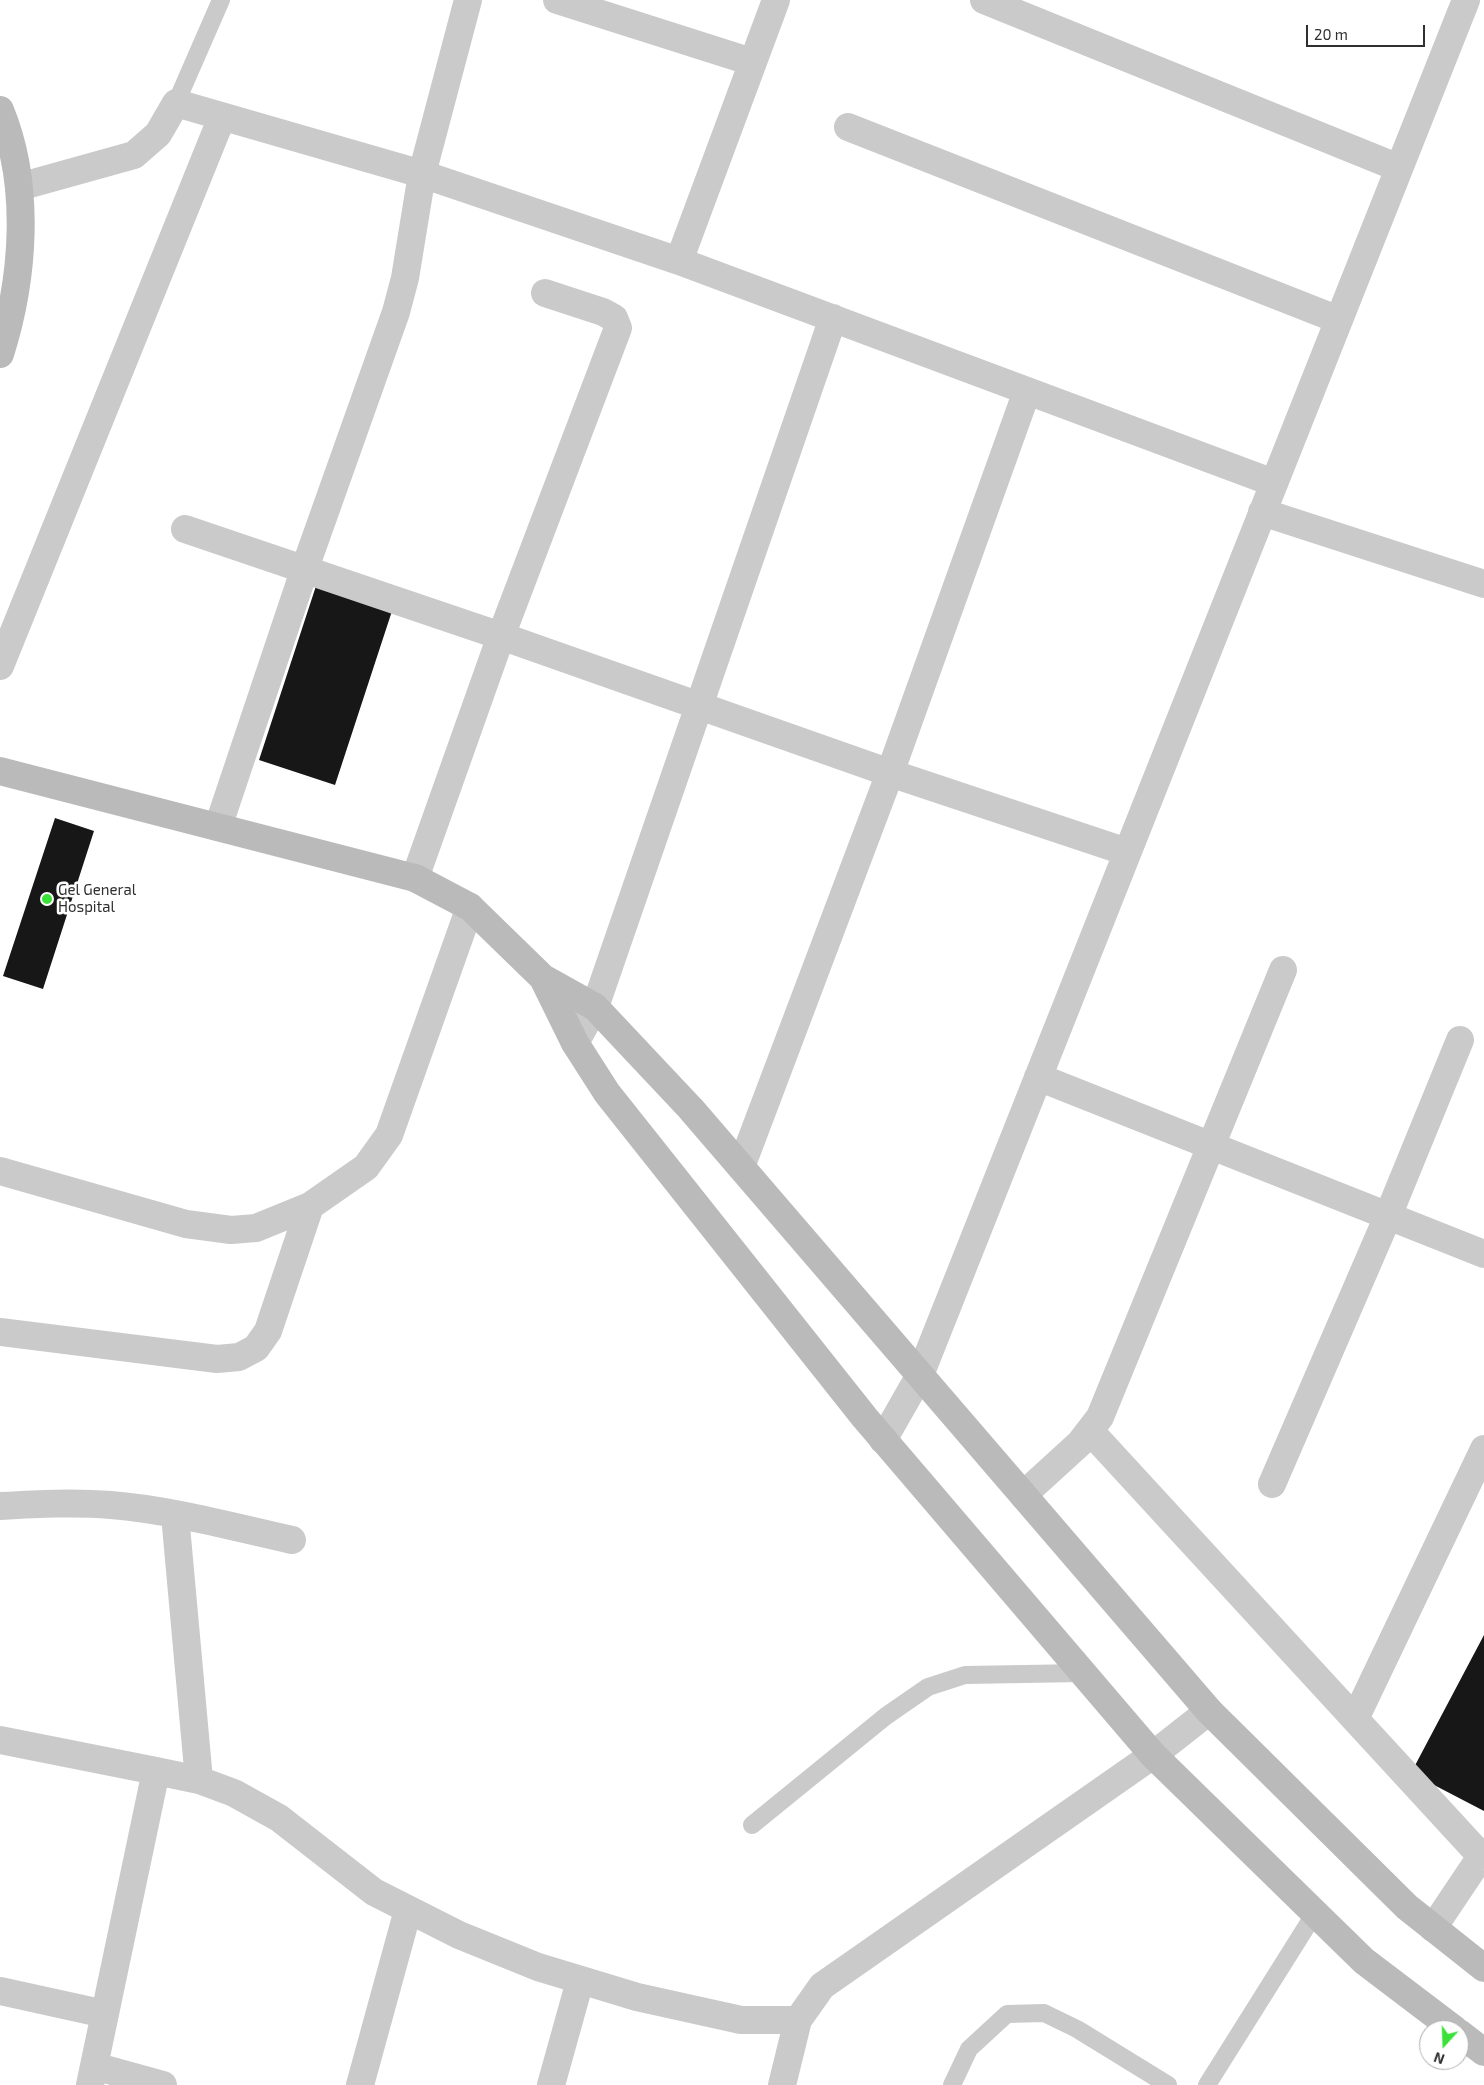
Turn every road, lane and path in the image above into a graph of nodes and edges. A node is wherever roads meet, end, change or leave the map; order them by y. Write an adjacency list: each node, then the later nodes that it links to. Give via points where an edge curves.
1 (221, 0): 8 (lane)
2 (468, 0): 13 (street)
3 (557, 0): 7 (street)
4 (776, 0): 7 (street)
5 (984, 0): 12 (street)
6 (1462, 1): 12 (street)
7 (752, 62): 15 (street)
8 (176, 103): 10 (street); 14 (street, via 158,134 134,155)
9 (0, 110): 14 (street, via 7,127)
10 (222, 117): 13 (street); 27 (street)
11 (848, 127): 18 (street)
12 (1399, 168): 18 (street)
13 (422, 174): 15 (street); 24 (street, via 405,278 396,312)
14 (19, 187): 19 (street, via 20,255)
15 (679, 260): 17 (street)
16 (546, 293): 26 (street, via 603,312 614,318 618,328)
17 (833, 318): 20 (street); 28 (street)
18 (1339, 320): 21 (street)
19 (0, 354)
20 (1028, 391): 21 (street); 30 (street)
21 (1274, 483): 22 (street)
22 (1262, 512): 25 (street); 32 (street)
23 (185, 529): 24 (street)
24 (305, 568): 26 (street); 31 (street)
25 (1484, 584)
26 (501, 636): 28 (street); 33 (street)
27 (0, 666)
28 (700, 706): 30 (street); 37 (street)
29 (0, 771): 31 (street)
30 (890, 773): 32 (street); 42 (street)
31 (218, 827): 33 (street)
32 (1127, 852): 40 (street)
33 (415, 878): 34 (street)
34 (470, 907): 36 (street); 44 (street, via 389,1135 366,1167)
35 (1283, 970): 41 (street)
36 (544, 978): 37 (street); 39 (street)
37 (595, 1007): 39 (street); 42 (street)
38 (1460, 1040): 45 (street)
39 (575, 1043): 50 (street, via 607,1093)
40 (1038, 1077): 41 (street); 48 (street)
41 (1210, 1145): 45 (street); 49 (street, via 1100,1417)
42 (741, 1167): 48 (street)
43 (0, 1171): 44 (street, via 186,1224 211,1228 256,1228)
44 (310, 1206): 47 (street, via 268,1331 256,1348 238,1356 216,1359)
45 (1388, 1216): 46 (street); 52 (street)
46 (1484, 1254)
47 (0, 1332)
48 (920, 1375): 50 (street); 53 (street)
49 (1090, 1431): 53 (street); 59 (street)
50 (883, 1440): 57 (street)
51 (1484, 1449): 59 (street)
52 (1272, 1484)
53 (1022, 1494): 58 (street)
54 (0, 1506): 55 (street, via 76,1503)
55 (175, 1515): 56 (street); 63 (street)
56 (292, 1540)
57 (1083, 1673): 61 (street); 64 (lane, via 965,1675 928,1687 886,1716)
58 (1210, 1711): 61 (street); 68 (street, via 1407,1907)
59 (1355, 1719): 65 (street)
60 (0, 1740): 62 (street)
61 (1153, 1755): 67 (street); 73 (street, via 822,1986)
62 (156, 1770): 63 (street); 72 (street)
63 (199, 1780): 66 (street, via 234,1793 279,1818 374,1892)
64 (752, 1825)
65 (1483, 1854): 68 (street)
66 (408, 1910): 70 (street, via 538,1967); 79 (street)
67 (1315, 1913): 74 (street, via 1364,1961); 84 (lane)
68 (1433, 1928): 69 (street)
69 (1484, 1968)
70 (580, 1981): 73 (street, via 741,2020); 80 (street)
71 (0, 1992): 72 (street)
72 (105, 2014): 77 (street)
73 (798, 2020): 81 (street)
74 (1442, 2020)
75 (1469, 2041): 76 (street)
76 (1484, 2052)
77 (92, 2076): 78 (street)
78 (163, 2085)
79 (360, 2085)
80 (552, 2085)
81 (782, 2085)
82 (952, 2085): 83 (lane, via 969,2049 1007,2014 1044,2013 1078,2029)
83 (1168, 2085)
84 (1207, 2085)

